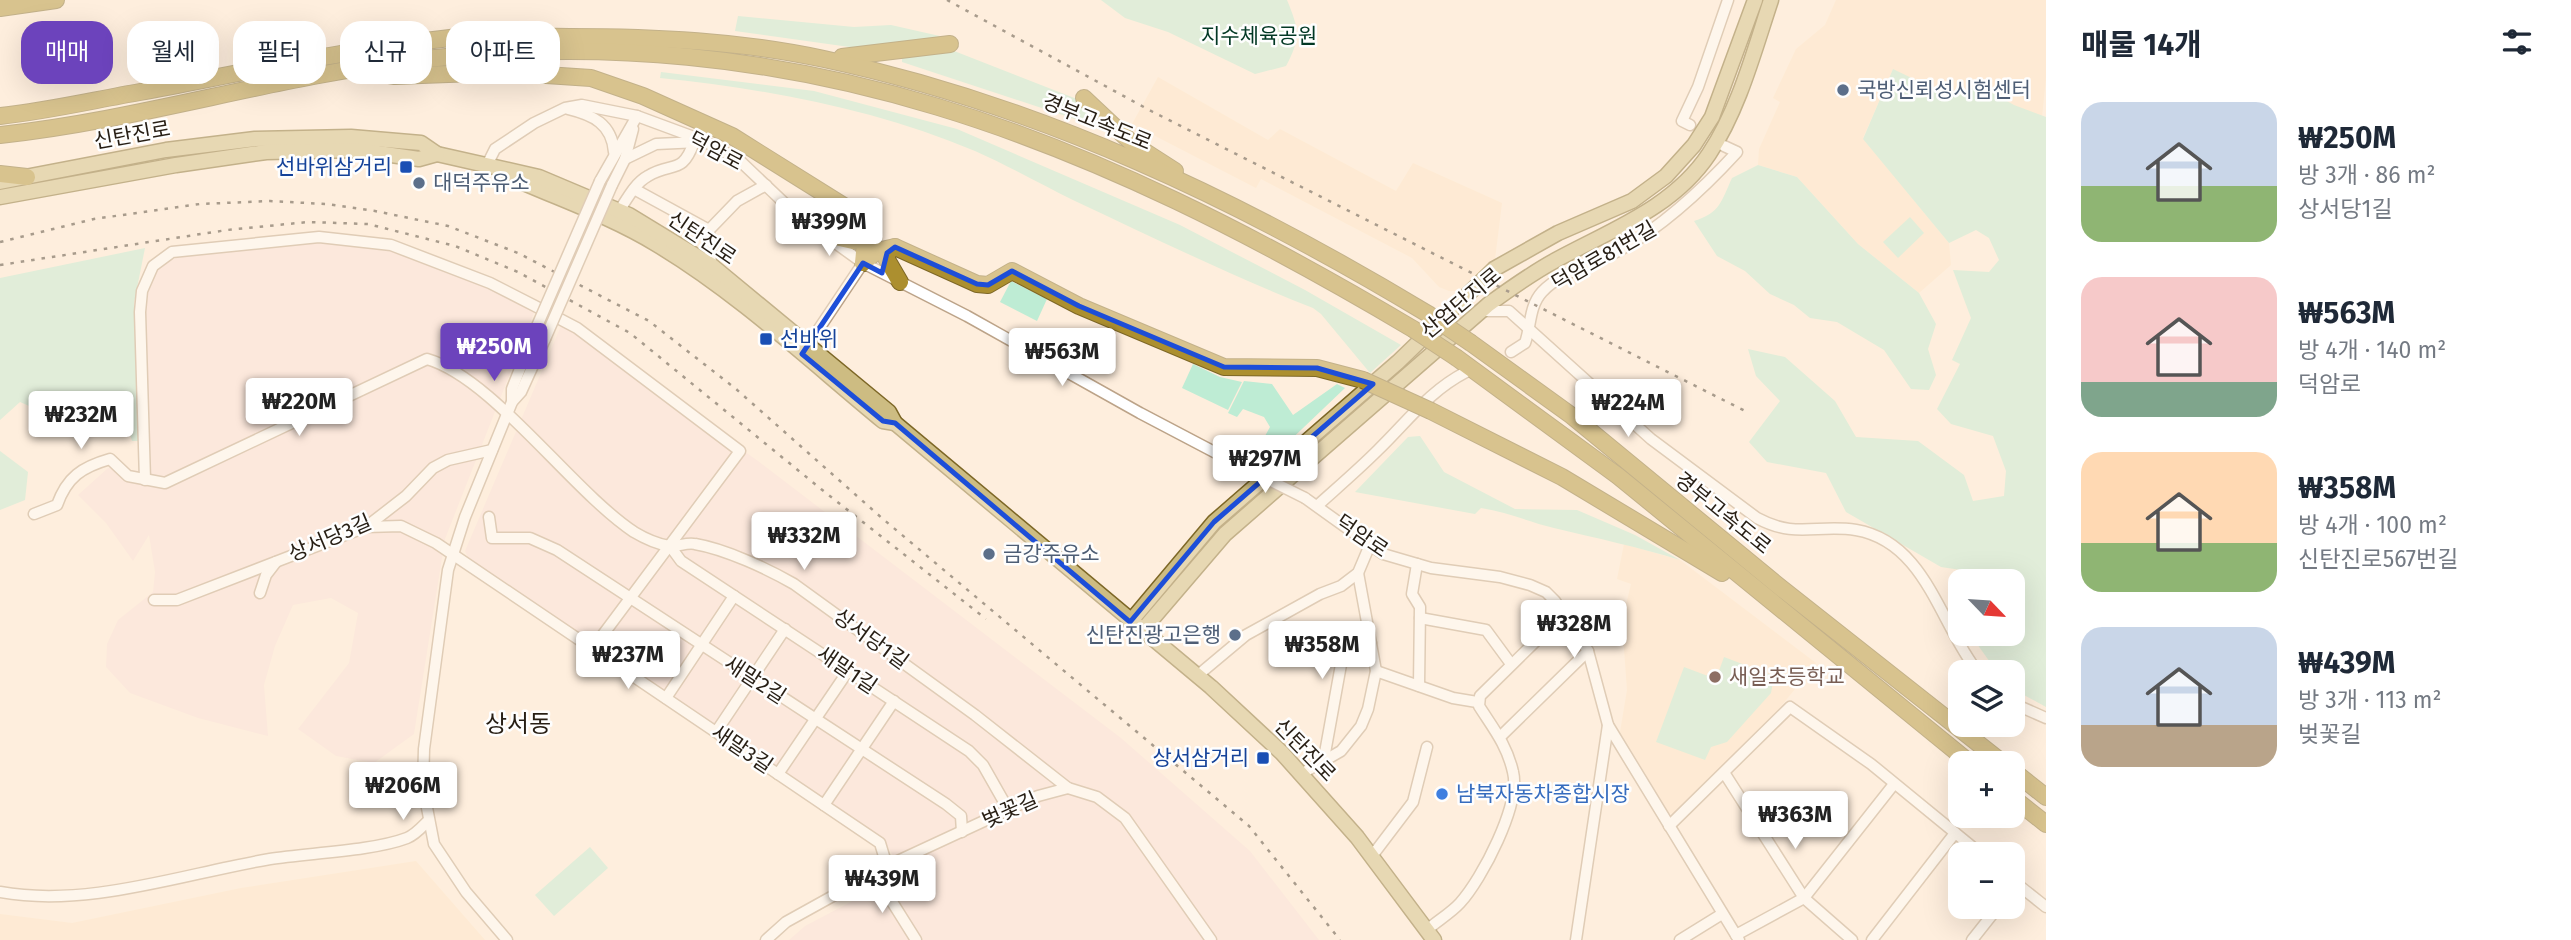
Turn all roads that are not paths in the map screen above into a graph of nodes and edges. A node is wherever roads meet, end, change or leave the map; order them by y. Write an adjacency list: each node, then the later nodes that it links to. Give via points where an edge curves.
1 (56, 0): 5 (highway)
2 (1728, 0): 15 (street, via 1682,121)
3 (1755, 0): 66 (main road, 산업단지로, via 1712,117 1695,145 1666,176 1632,201 1558,233 1494,269 1398,362 1214,522)
4 (1771, 0): 38 (main road, 산업단지로, via 1726,124 1708,156 1657,206)
5 (0, 8)
6 (950, 44): 7 (highway)
7 (822, 58): 13 (highway, 경부고속도로, via 733,45 622,37 462,37 347,53); 27 (highway, 경부고속도로, via 1026,116)
8 (432, 59): 63 (highway, 경부고속도로, bridge, via 588,50 711,58 836,79 925,101 1057,147 1257,241 1413,329 1566,435)
9 (340, 72): 16 (highway, 경부고속도로)
10 (432, 75): 31 (highway, via 502,72 591,78 732,136)
11 (1084, 98): 27 (highway, via 1133,144)
12 (565, 108): 14 (street, 덕암로, via 601,107); 19 (street, via 600,121 609,130); 22 (street, 덕암로, via 495,149)
13 (0, 116)
14 (637, 116): 17 (street, 덕암로); 19 (street); 21 (street)
15 (1690, 125)
16 (0, 135)
17 (700, 142): 21 (street, via 656,144); 26 (street, 덕암로, via 739,160); 28 (street, via 680,166 648,176)
18 (1724, 145): 41 (street, 덕암로81번길, via 1737,152 1704,189 1623,249 1541,293)
19 (614, 152): 45 (street, bridge, via 534,333 512,389)
20 (437, 154): 22 (main road, 신탄진로); 24 (main road, 신탄진로, via 421,143 351,137 255,139 166,150); 29 (main road, 신탄진로, via 419,159 357,150 266,152)
21 (625, 159): 45 (street, bridge, via 521,392)
22 (486, 166): 30 (main road, 신탄진로, via 539,177); 42 (main road, 신탄진로, via 657,244)
23 (0, 174): 24 (highway)
24 (27, 177): 25 (main road, 신탄진로)
25 (0, 182)
26 (766, 186): 32 (street, 덕암로); 33 (street, via 737,201)
27 (1193, 186): 91 (highway, 경부고속도로, bridge, via 1315,248 1471,343 1572,416)
28 (634, 189): 30 (street); 33 (street)
29 (0, 197)
30 (619, 211): 36 (main road, 신탄진로)
31 (859, 217): 32 (highway, via 862,232 853,241); 35 (highway, via 867,240)
32 (813, 227): 35 (street, 덕암로)
33 (709, 230): 36 (street)
34 (895, 247): 35 (highway, via 877,251); 37 (highway, via 886,258); 63 (highway, bridge, via 977,284 988,285 1012,271 1079,306 1224,367 1317,368 1363,380 1562,477)
35 (863, 264): 37 (street, 덕암로); 42 (street)
36 (710, 265): 42 (main road, 신탄진로)
37 (900, 282): 49 (street, 덕암로, bridge)
38 (1510, 289): 39 (main road, 산업단지로); 40 (street)
39 (1482, 310): 40 (street); 66 (main road, 산업단지로, via 1225,534)
40 (1509, 311): 41 (street)
41 (1530, 330): 43 (street, 덕암로81번길, via 1525,343); 72 (street, via 1651,439 1756,518 1796,532 1856,530 1892,545 1918,570)
42 (805, 349): 66 (main road, 신탄진로, via 889,412 895,424)
43 (1511, 352)
44 (1466, 372): 49 (street, via 1427,399)
45 (512, 402): 46 (street)
46 (506, 415): 47 (street); 48 (street, 상서당1길, via 444,364 427,359 165,483); 53 (street, 상서당1길, via 635,532)
47 (492, 450): 52 (street, 상서당3길, via 470,453 433,468); 55 (street)
48 (145, 480): 50 (street, via 128,476 110,459 85,466 64,486 57,505); 53 (street, via 140,312 142,291 153,266 172,252 319,237 391,245 502,289 577,328 740,451)
49 (1318, 505): 54 (street, 덕암로)
50 (34, 514)
51 (489, 517): 61 (street, 새말2길, via 492,538 515,536 545,544)
52 (366, 527): 55 (street, 새말3길, via 401,526); 56 (street, 상서당3길)
53 (670, 546): 60 (street, 새말1길, via 681,561); 61 (street); 98 (street, 상서당1길, via 694,543 776,573 975,715)
54 (1370, 547): 57 (street, 덕암로); 58 (street)
55 (452, 556): 70 (street, 새말3길); 103 (street, via 424,748)
56 (278, 560): 59 (street); 62 (street, 상서당3길, via 177,600)
57 (1416, 564): 64 (street, via 1412,594); 65 (street, 덕암로, via 1530,585 1546,592)
58 (1358, 573): 68 (street); 76 (street, via 1246,635)
59 (260, 593)
60 (734, 596): 67 (street, 새말1길); 69 (street)
61 (630, 598): 69 (street, 새말2길); 70 (street)
62 (154, 600)
63 (1770, 602): 90 (highway, 경부고속도로)
64 (1420, 618): 73 (street, via 1486,630); 78 (street)
65 (1569, 620): 71 (street, 덕암로); 73 (street)
66 (1136, 626): 76 (main road, 신탄진로)
67 (785, 629): 74 (street, 새말1길); 77 (street)
68 (1371, 643): 75 (street); 92 (street, via 1344,648)
69 (702, 645): 77 (street, 새말2길); 79 (street)
70 (593, 648): 79 (street, 새말3길)
71 (1588, 651): 85 (street, 덕암로); 87 (street)
72 (1969, 660)
73 (1511, 664): 81 (street)
74 (848, 671): 80 (street, 새말1길); 84 (street)
75 (1376, 671): 78 (street); 92 (street, via 1361,726 1341,751)
76 (1197, 676): 94 (main road, 신탄진로)
77 (751, 678): 84 (street, 새말2길); 86 (street)
78 (1419, 685): 81 (street)
79 (667, 698): 86 (street, 새말3길)
80 (894, 701): 89 (street); 102 (street, 새말1길, via 970,751)
81 (1477, 702): 87 (street)
82 (2025, 709): 83 (street)
83 (2046, 718)
84 (815, 720): 89 (street, 새말2길); 93 (street)
85 (1608, 725): 105 (street, 덕암로); 124 (street)
86 (716, 732): 93 (street, 새말3길)
87 (1501, 736): 118 (street, via 1515,781 1506,822 1460,903)
88 (1427, 747): 109 (street, via 1413,802)
89 (862, 750): 100 (street); 106 (street, 새말2길, via 961,816)
90 (1955, 751)
91 (1988, 751)
92 (1323, 764): 94 (street)
93 (778, 774): 100 (street, 새말3길)
94 (1301, 774): 109 (main road, 신탄진로)
95 (1725, 774): 97 (street, via 1790,707); 105 (street); 114 (street)
96 (2025, 781): 99 (highway)
97 (1894, 784): 107 (street); 114 (street)
98 (1068, 788): 102 (street, 벚꽃길); 123 (street, via 1097,797 1125,818)
99 (2046, 797)
100 (824, 805): 110 (street, 새말3길, via 880,843)
101 (2025, 807): 104 (highway)
102 (1008, 809): 106 (street, 벚꽃길)
103 (428, 821): 112 (street, via 409,837 388,842 117,888 42,898); 120 (street, via 433,843 447,866)
104 (2046, 824)
105 (1669, 826): 116 (street, 덕암로)
106 (962, 832): 110 (street, 벚꽃길)
107 (1955, 833): 108 (street); 127 (street)
108 (1966, 842)
109 (1372, 856): 118 (main road, 신탄진로)
110 (887, 866): 111 (street, 벚꽃길)
111 (874, 873): 121 (street, 벚꽃길, via 786,922); 122 (street)
112 (0, 892)
113 (2025, 893): 115 (street)
114 (1804, 898): 119 (street); 126 (street)
115 (2046, 907)
116 (1722, 914): 119 (street, 덕암로); 125 (street)
117 (1989, 919): 128 (street)
118 (1430, 935)
119 (1738, 937)
120 (507, 940)
121 (766, 940)
122 (916, 940)
123 (1211, 940)
124 (1576, 940)
125 (1680, 940)
126 (1852, 940)
127 (1872, 940)
128 (1972, 940)

